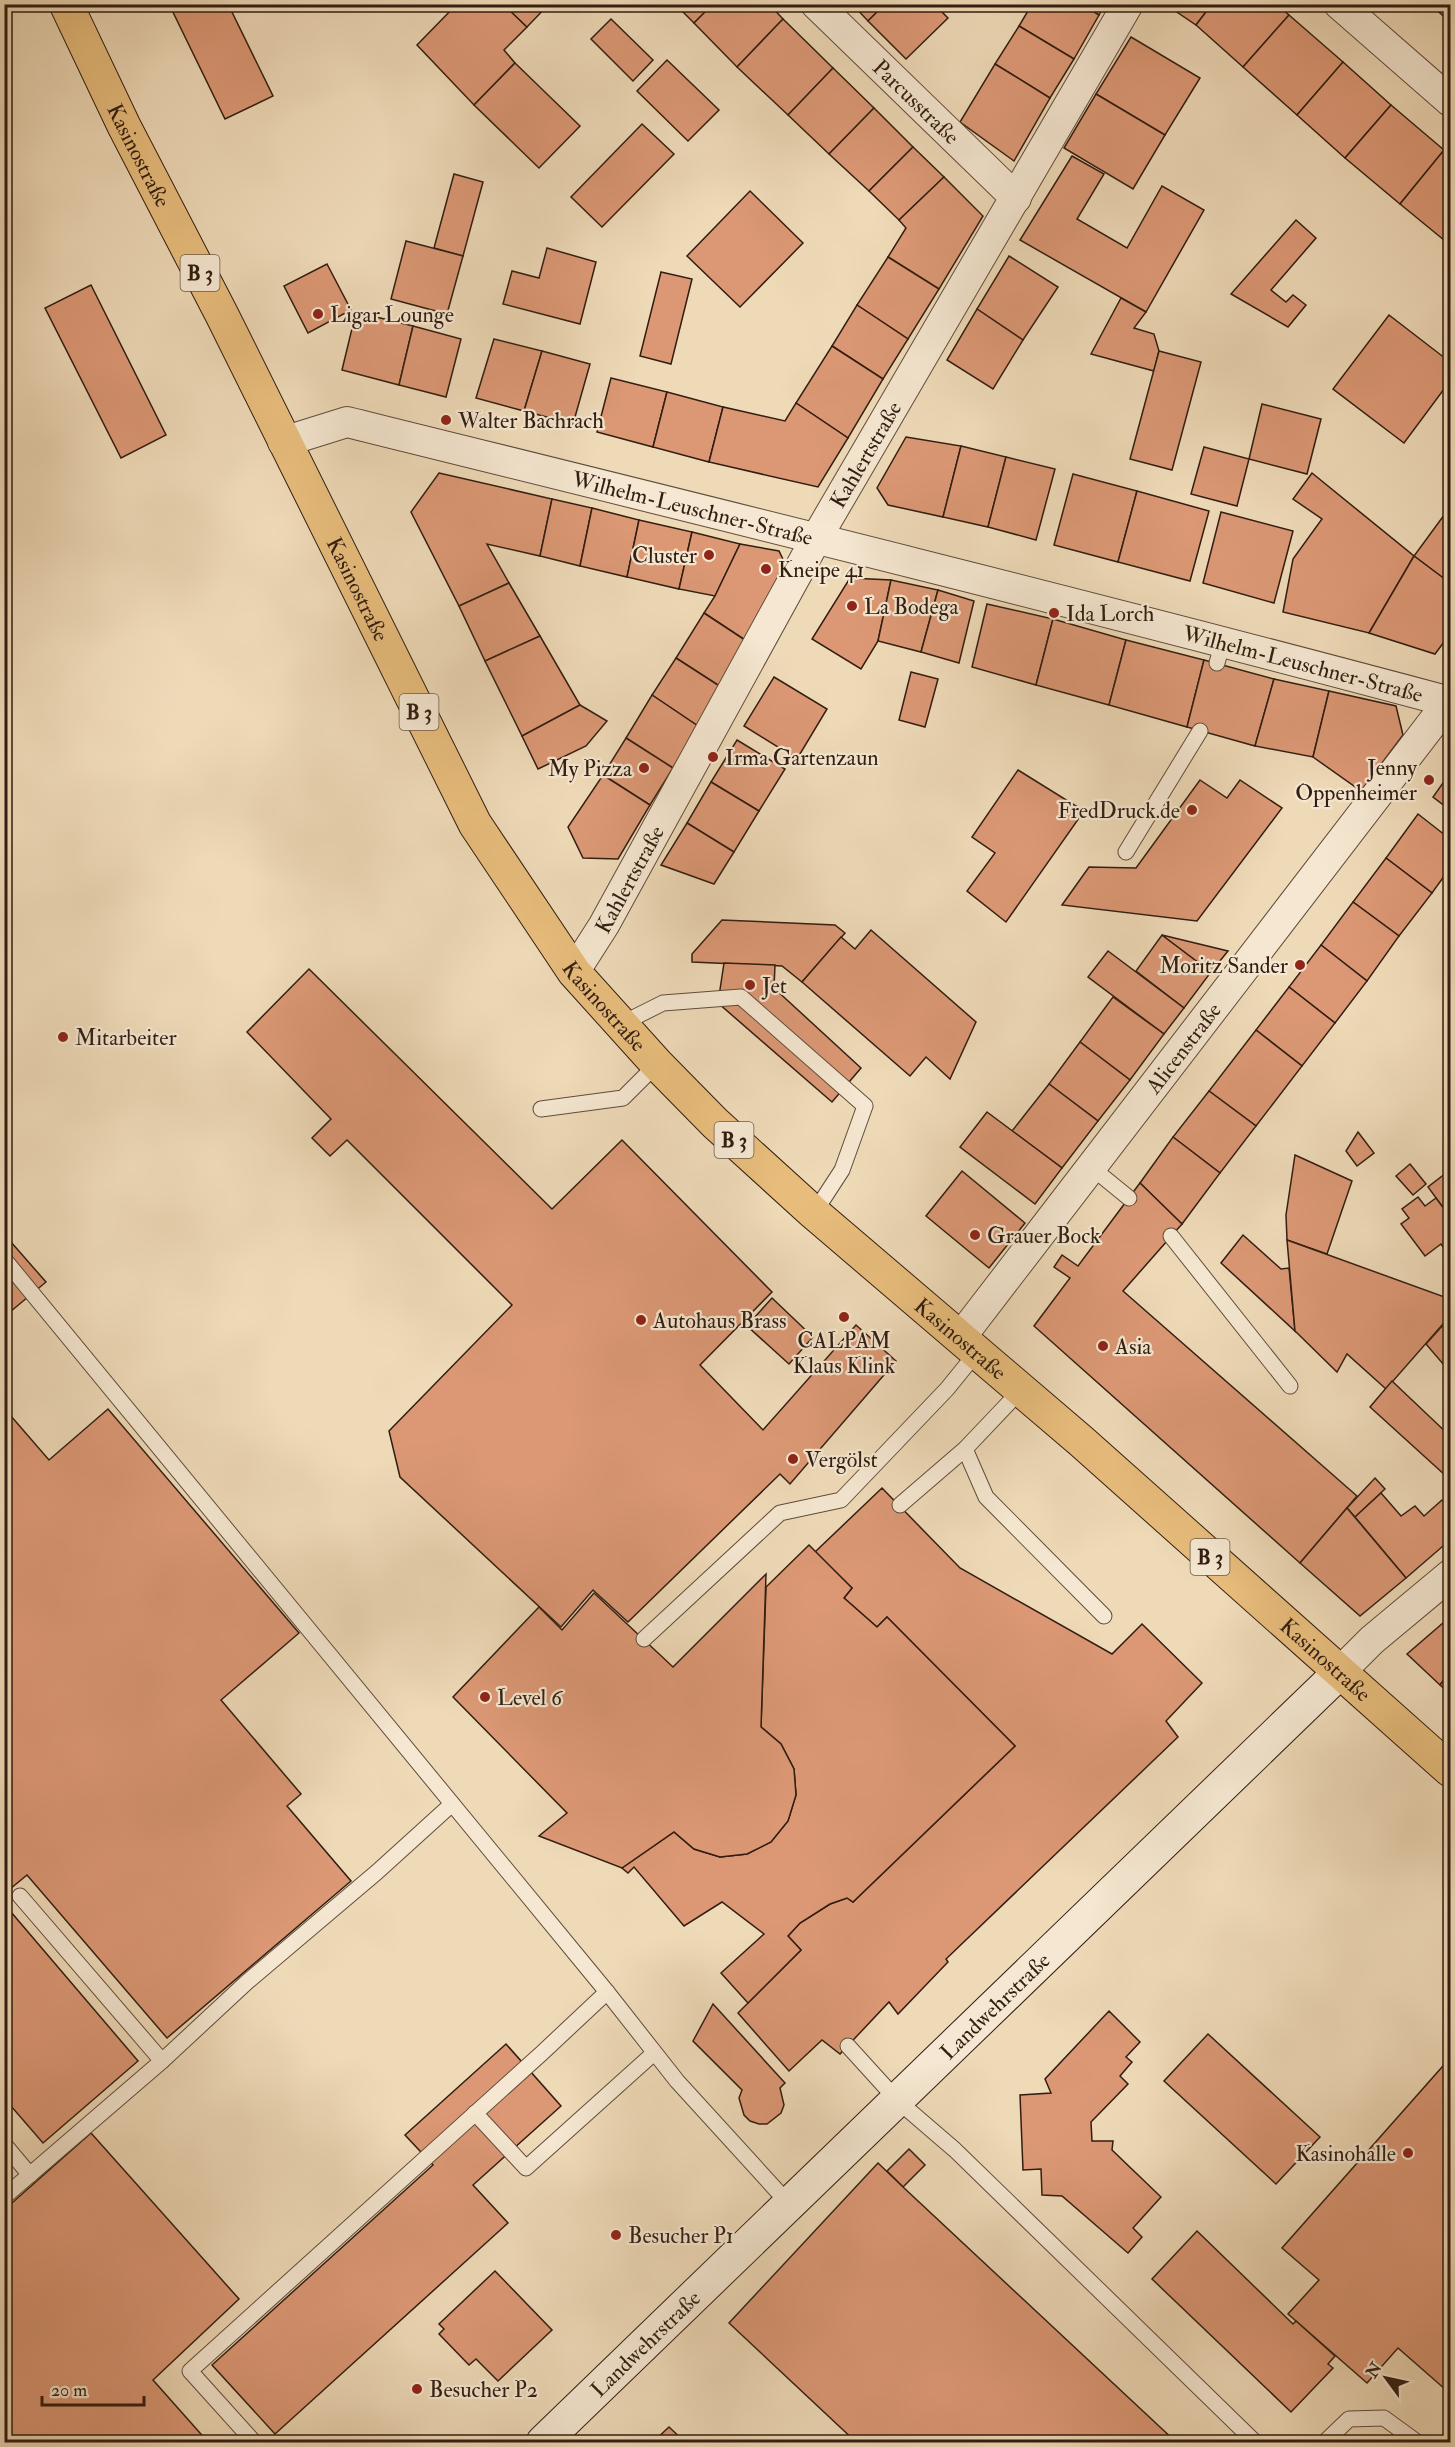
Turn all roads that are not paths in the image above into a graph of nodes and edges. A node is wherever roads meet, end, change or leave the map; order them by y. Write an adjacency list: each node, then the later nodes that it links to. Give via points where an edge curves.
1 (66, 4): 7 (main road, Kasinostraße / B 3)
2 (816, 4): 6 (street, Parcusstraße)
3 (1128, 4): 6 (street, Kahlertstraße)
4 (1339, 4): 5 (street)
5 (1450, 101)
6 (1016, 198): 8 (street, Kahlertstraße)
7 (283, 442): 8 (street, Wilhelm-Leuschner-Straße, via 347,422); 12 (main road, Kasinostraße / B 3, via 475,824)
8 (817, 537): 9 (street, Wilhelm-Leuschner-Straße, via 1220,652); 12 (street, Kahlertstraße, via 604,925)
9 (1450, 702): 16 (street, Alicenstraße)
10 (1200, 731): 11 (lane)
11 (1126, 852)
12 (574, 972): 13 (main road, Kasinostraße / B 3)
13 (621, 1024): 14 (main road, Kasinostraße / B 3); 18 (lane, via 663,1003 741,997 865,1106 842,1170)
14 (657, 1064): 15 (lane, via 623,1098); 18 (main road, Kasinostraße / B 3)
15 (541, 1109)
16 (1091, 1167): 17 (lane); 21 (street, Alicenstraße)
17 (1129, 1198)
18 (814, 1213): 21 (main road, Kasinostraße / B 3)
19 (1171, 1236): 22 (lane)
20 (4, 1258): 31 (lane)
21 (968, 1345): 23 (main road, Kasinostraße / B 3); 28 (lane, via 947,1389 841,1500 780,1513)
22 (1290, 1386)
23 (1021, 1390): 24 (lane); 29 (main road, Kasinostraße / B 3)
24 (965, 1449): 25 (lane); 27 (lane, via 986,1497)
25 (900, 1505)
26 (1450, 1575): 29 (street, Landwehrstraße, via 1372,1640)
27 (1104, 1616)
28 (644, 1639)
29 (1340, 1673): 30 (main road, Kasinostraße / B 3); 37 (street, Landwehrstraße)
30 (1450, 1770)
31 (452, 1804): 33 (lane); 36 (lane)
32 (20, 1896): 36 (lane)
33 (607, 1992): 35 (lane); 38 (lane)
34 (848, 2046): 37 (lane)
35 (654, 2053): 38 (lane, via 526,2168); 42 (lane)
36 (162, 2061): 40 (lane)
37 (898, 2100): 42 (street, Landwehrstraße); 45 (lane, via 955,2150)
38 (475, 2113): 43 (lane, via 190,2371)
39 (4, 2144): 40 (lane)
40 (30, 2175): 41 (lane)
41 (4, 2197)
42 (790, 2205): 44 (street, Landwehrstraße)
43 (254, 2442)
44 (543, 2442)
45 (1255, 2442)
46 (1325, 2442): 47 (lane, via 1349,2419 1384,2418)
47 (1417, 2442)

